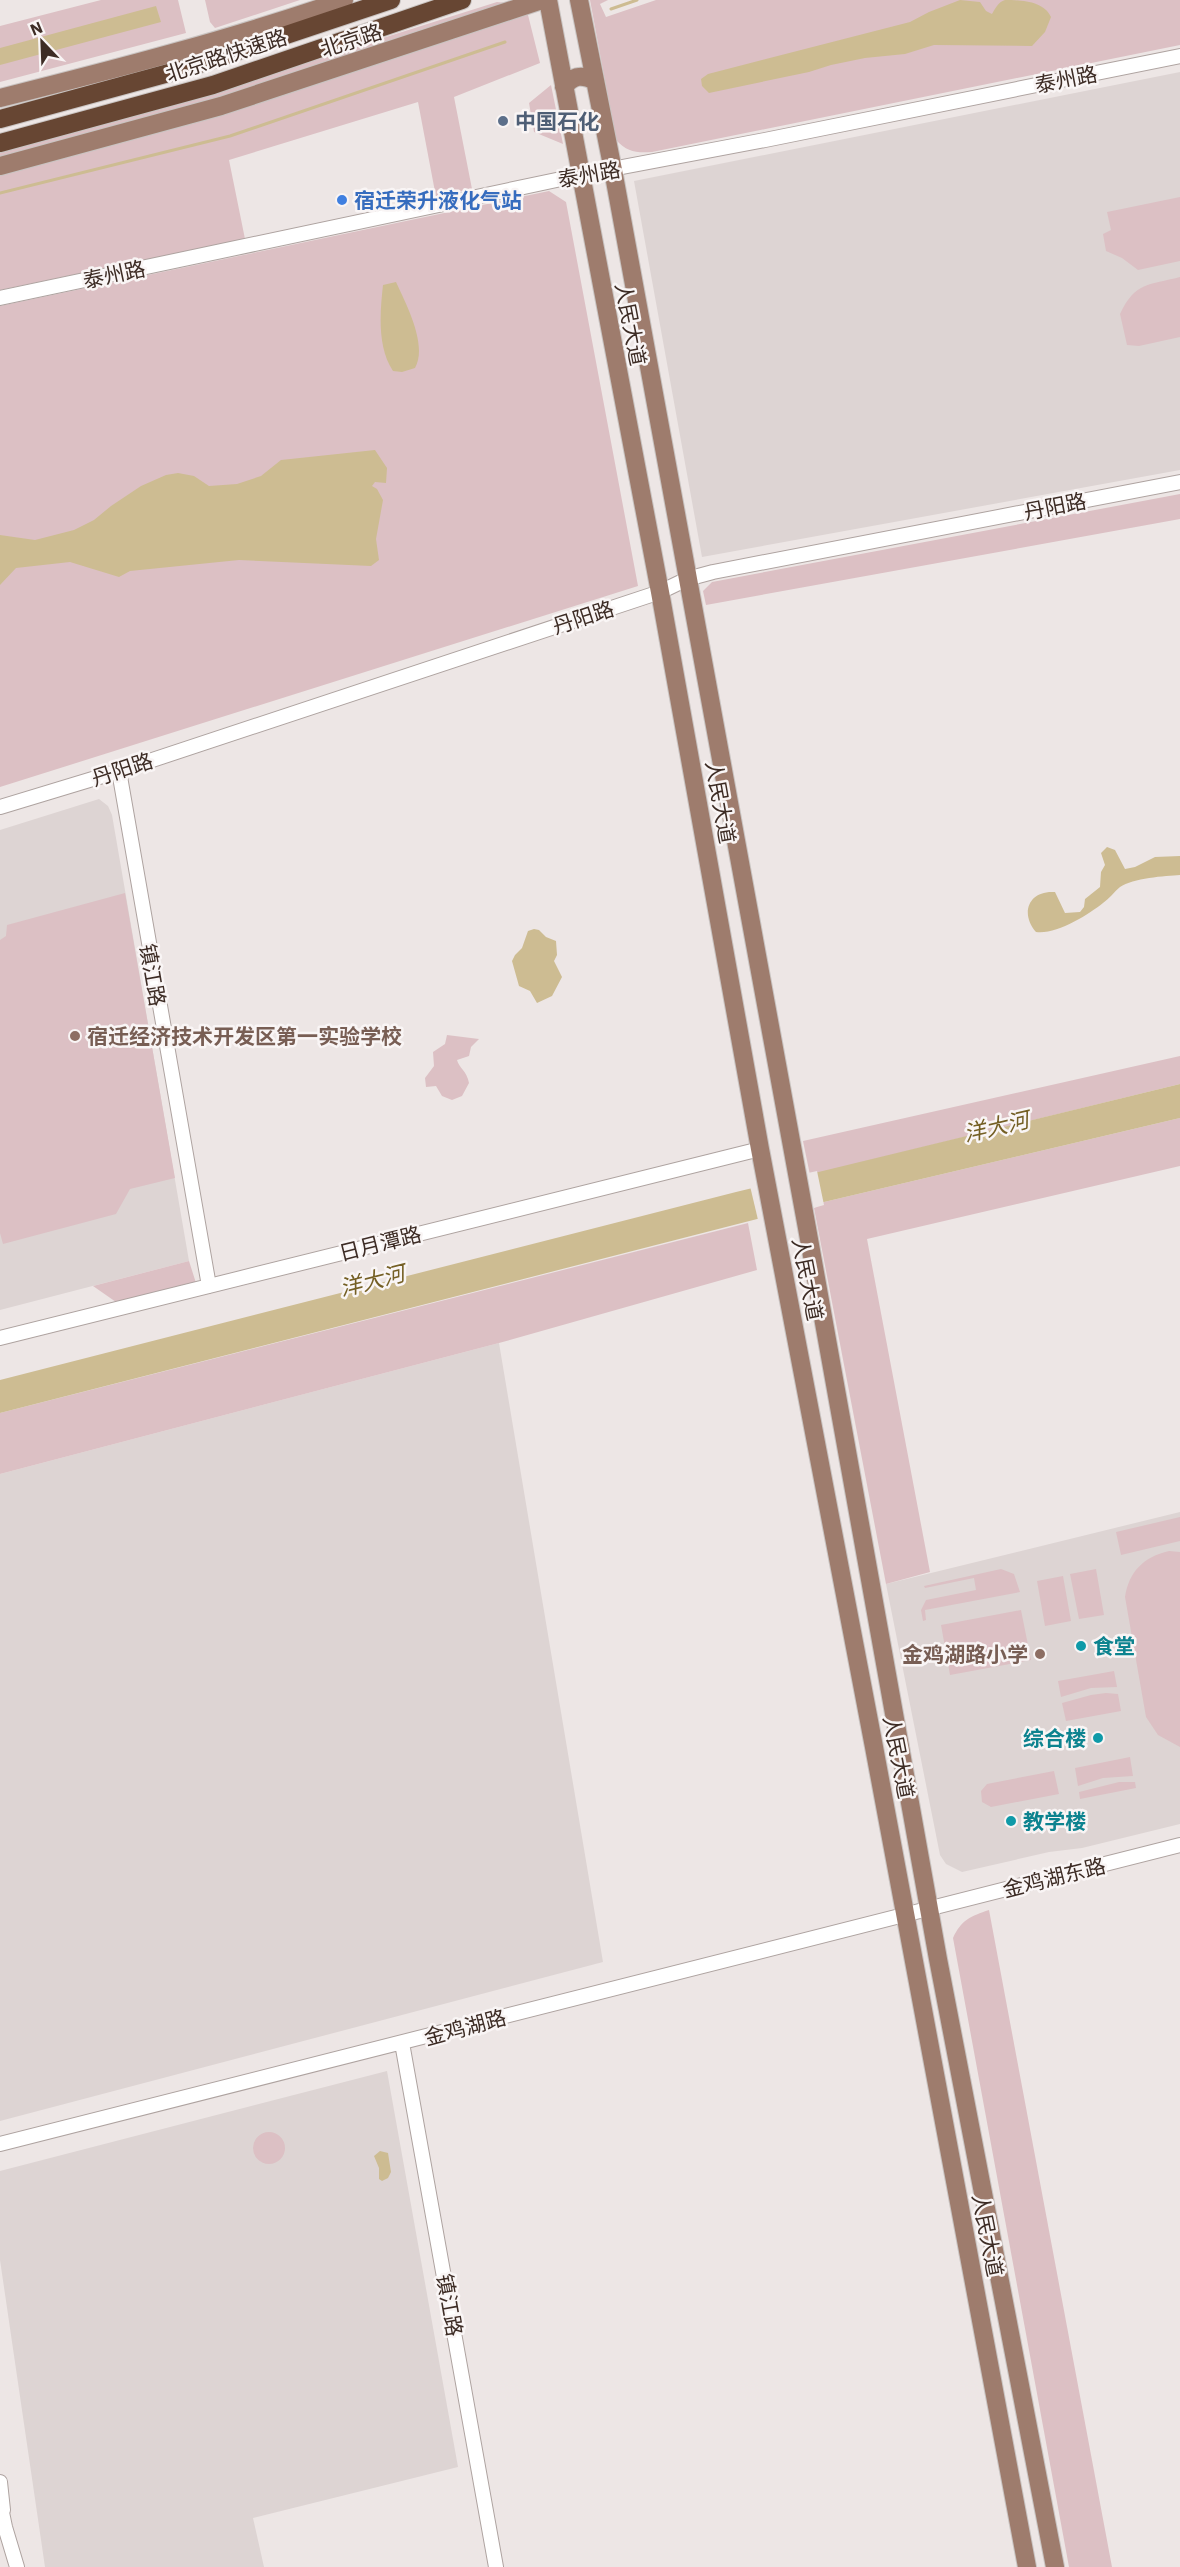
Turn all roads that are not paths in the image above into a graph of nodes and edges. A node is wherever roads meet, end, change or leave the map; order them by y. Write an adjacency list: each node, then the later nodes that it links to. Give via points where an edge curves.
1 (344, 0): 10 (main road, 北京路, via 120,68)
2 (391, 0): 11 (highway, 北京路快速路, via 187,68)
3 (462, 0): 12 (highway, 北京路快速路, via 213,85)
4 (542, 0): 13 (main road, 北京路, via 221,106)
5 (548, 0): 9 (main road, 人民大道)
6 (579, 0): 8 (main road, 人民大道)
7 (1180, 56): 14 (street, 泰州路)
8 (595, 81): 9 (main road, via 578,76); 14 (main road, 人民大道)
9 (564, 87): 15 (main road, 人民大道)
10 (0, 98)
11 (0, 119)
12 (0, 143)
13 (0, 166)
14 (613, 170): 15 (street, 泰州路); 18 (main road, 人民大道)
15 (580, 175): 16 (street, 泰州路); 19 (main road, 人民大道)
16 (0, 298)
17 (1180, 482): 18 (street, 丹阳路)
18 (687, 579): 19 (street, 丹阳路); 20 (main road, 人民大道)
19 (660, 592): 21 (main road, 人民大道); 22 (street, 丹阳路)
20 (705, 674): 21 (main road, via 690,663); 27 (main road, 人民大道)
21 (675, 676): 24 (main road, 人民大道)
22 (118, 771): 23 (street, 丹阳路); 25 (street, 镇江路)
23 (0, 807)
24 (760, 1149): 25 (street, 日月潭路); 28 (main road, 人民大道)
25 (209, 1286): 26 (street, 日月潭路)
26 (0, 1338)
27 (916, 1833): 28 (main road, via 906,1846); 30 (main road, 人民大道)
28 (892, 1840): 31 (main road, 人民大道)
29 (1180, 1845): 30 (street, 金鸡湖东路)
30 (929, 1908): 31 (street, 金鸡湖路); 32 (main road, 人民大道)
31 (906, 1914): 33 (main road, 人民大道); 34 (street, 金鸡湖路)
32 (945, 1994): 33 (main road, via 929,1990); 44 (main road, 人民大道)
33 (921, 1998): 43 (main road, 人民大道)
34 (402, 2043): 35 (street, 金鸡湖路); 42 (street, 镇江路)
35 (58, 2130): 36 (street, 金鸡湖路); 37 (street)
36 (0, 2144)
37 (0, 2154)
38 (0, 2482): 40 (street)
39 (0, 2503): 40 (street)
40 (5, 2527): 41 (street)
41 (17, 2567)
42 (496, 2567)
43 (1027, 2567)
44 (1055, 2567)

